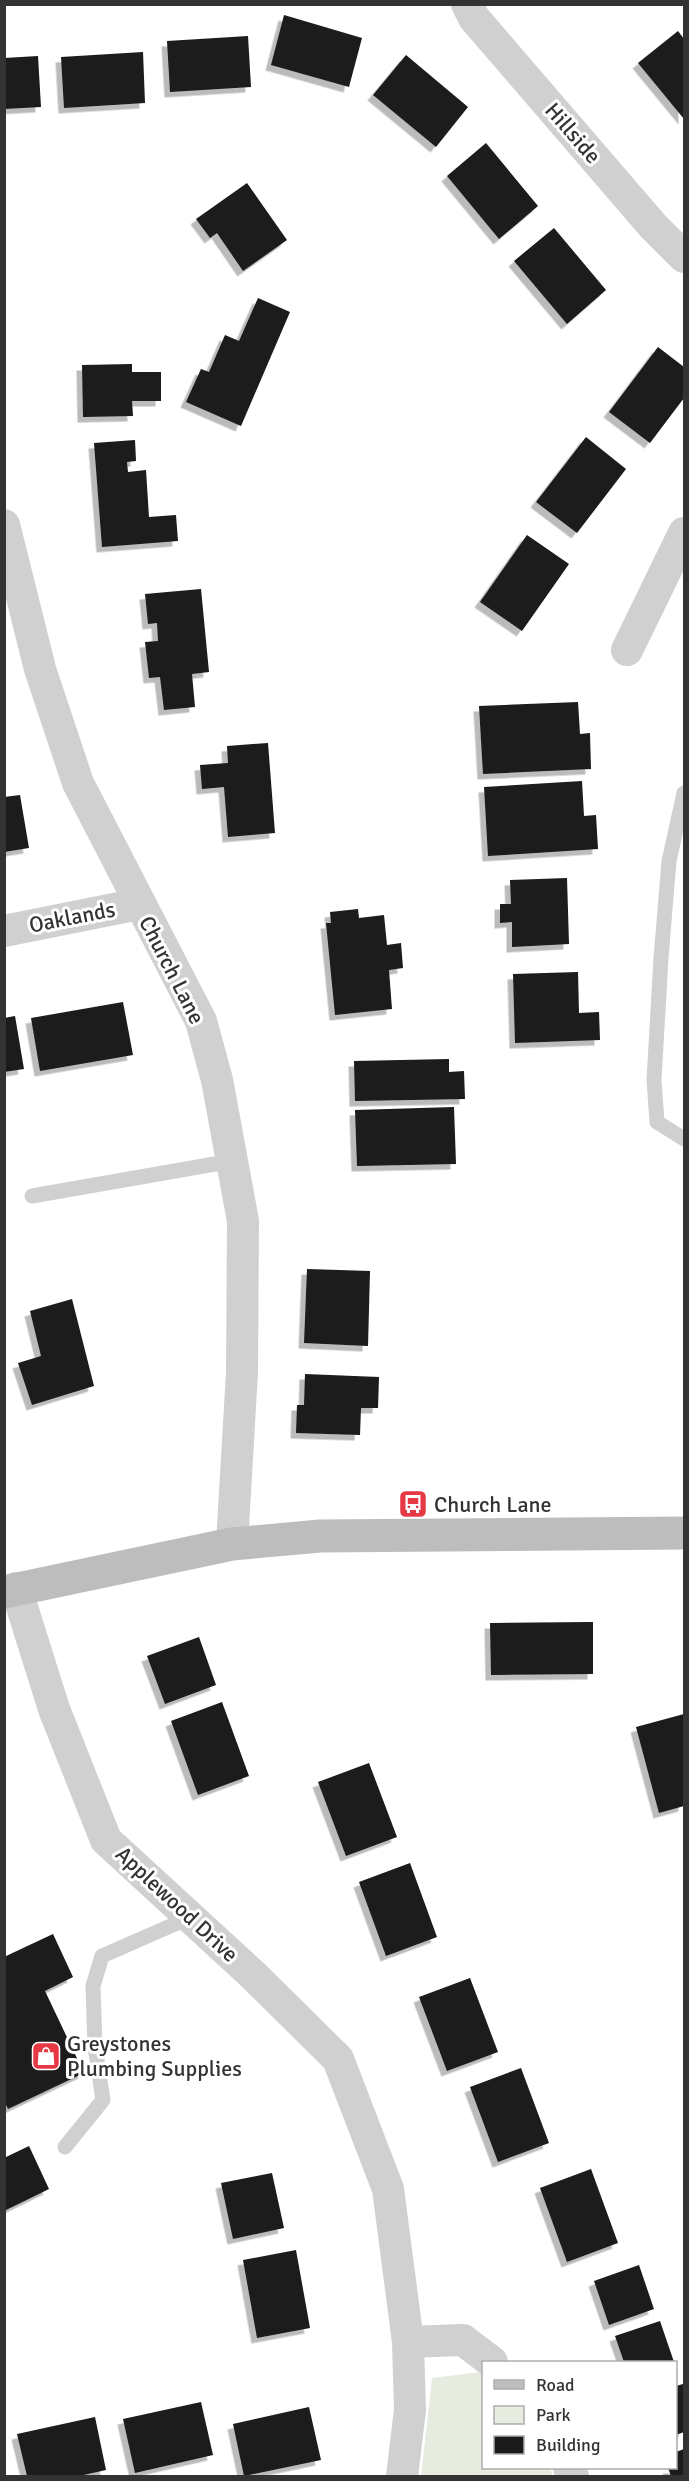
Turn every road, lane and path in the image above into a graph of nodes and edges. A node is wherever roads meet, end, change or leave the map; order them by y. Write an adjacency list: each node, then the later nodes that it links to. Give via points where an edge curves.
1 (467, 4): 2 (street, Hillside, via 482,27)
2 (684, 257)
3 (4, 525): 7 (street, Church Lane, via 40,669 78,783)
4 (684, 533): 5 (street)
5 (627, 650)
6 (684, 793): 9 (lane, via 669,861 654,1080 657,1122)
7 (139, 904): 8 (street, Oaklands); 10 (street, Church Lane, via 201,1021)
8 (4, 931)
9 (684, 1139)
10 (232, 1161): 11 (lane); 13 (street, Church Lane, via 243,1221 242,1372)
11 (32, 1196)
12 (684, 1533): 13 (main road, via 320,1536)
13 (232, 1544): 14 (main road)
14 (10, 1590): 15 (street, Applewood Drive, via 106,1840)
15 (191, 1917): 16 (lane, via 102,1956 93,1986 95,2047 103,2100); 17 (street, Applewood Drive, via 338,2059 388,2189)
16 (65, 2147)
17 (408, 2342): 18 (street, via 463,2340); 19 (street, Applewood Drive, via 410,2410)
18 (491, 2361)
19 (402, 2476)

